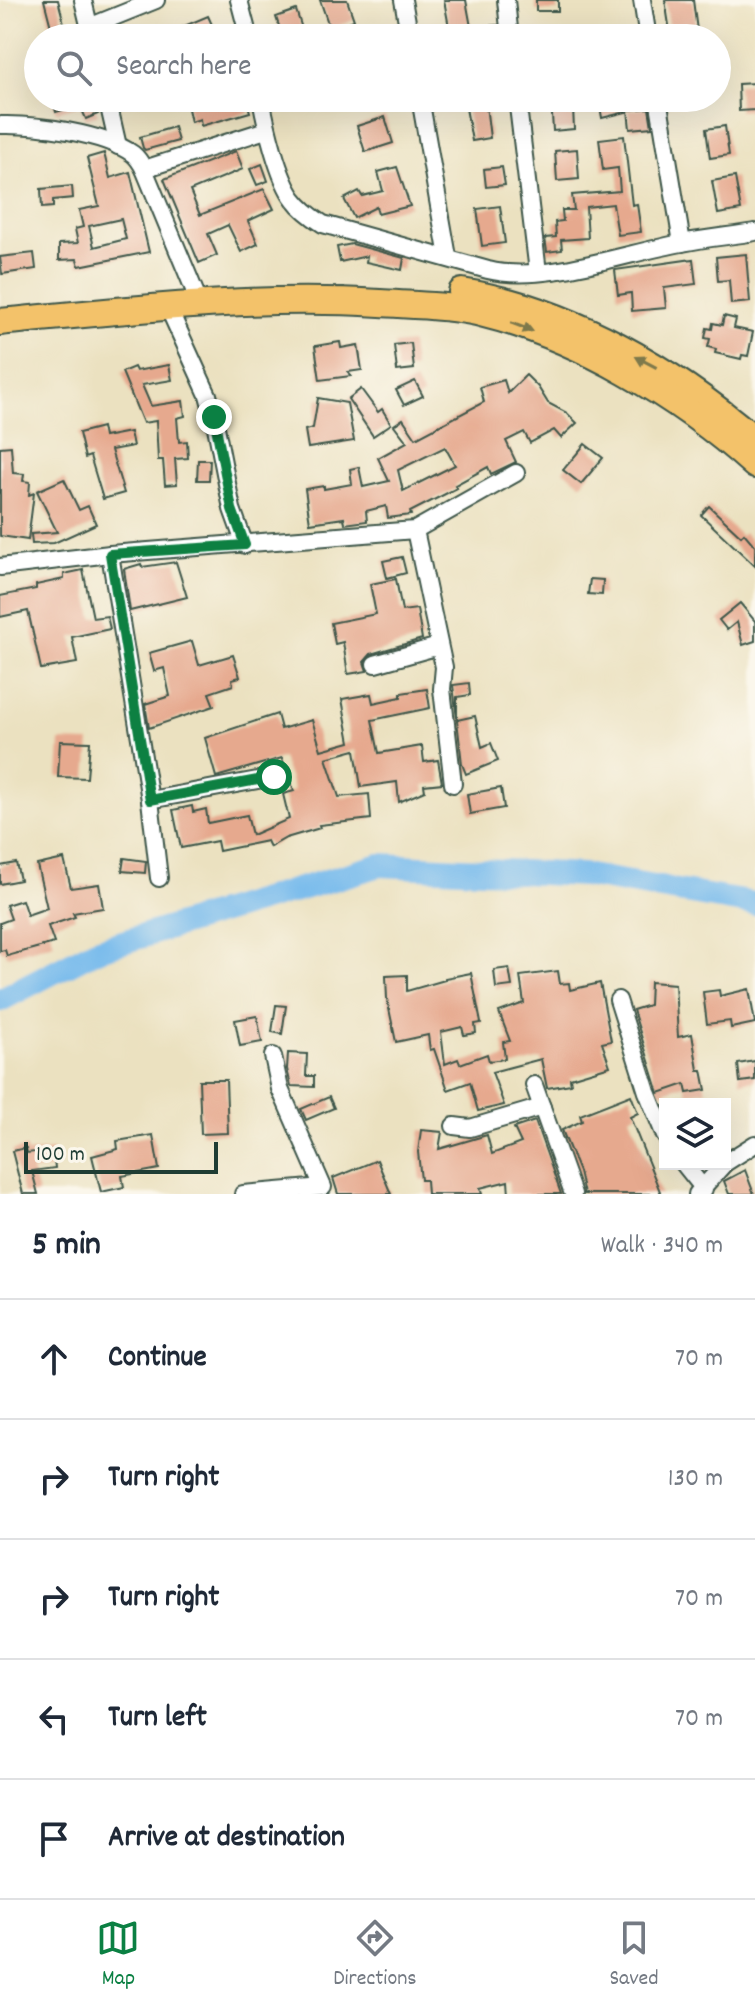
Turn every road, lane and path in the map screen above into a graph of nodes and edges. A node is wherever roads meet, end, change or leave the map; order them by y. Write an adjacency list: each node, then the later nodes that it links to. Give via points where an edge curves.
1 (83, 0): 7 (street)
2 (156, 0): 8 (street)
3 (239, 0): 9 (street)
4 (403, 0): 10 (street)
5 (506, 0): 11 (street)
6 (642, 0): 12 (street)
7 (89, 24)
8 (107, 24)
9 (245, 24)
10 (407, 24)
11 (509, 24)
12 (646, 24)
13 (110, 112): 20 (street)
14 (263, 112): 19 (street)
15 (422, 112): 24 (street)
16 (519, 112): 25 (street)
17 (660, 112): 23 (street)
18 (0, 125): 20 (street)
19 (266, 130): 21 (street); 24 (street, via 290,194 323,224)
20 (118, 146): 21 (street, via 136,156)
21 (144, 169): 26 (street)
22 (755, 232): 23 (street)
23 (682, 243): 25 (street)
24 (448, 257): 25 (street, via 502,273)
25 (538, 272)
26 (198, 296): 27 (highway); 28 (highway); 30 (highway, one-way to 26, via 661,370 589,332 514,303 432,288 345,283); 31 (highway, one-way to 31, via 438,306 496,318 580,349 653,388)
27 (0, 304)
28 (168, 307): 29 (highway); 34 (street, via 208,395 232,509)
29 (0, 322)
30 (755, 440)
31 (755, 465)
32 (516, 473): 33 (street)
33 (415, 530): 34 (street); 37 (street)
34 (245, 545): 35 (street)
35 (110, 554): 36 (street); 41 (street)
36 (0, 567)
37 (439, 646): 38 (street); 40 (street)
38 (375, 664)
39 (274, 777): 41 (street)
40 (453, 784)
41 (150, 800): 42 (street)
42 (159, 878)
43 (618, 1000): 47 (street)
44 (273, 1056): 54 (street, via 280,1089 323,1187)
45 (534, 1085): 46 (street)
46 (542, 1107): 48 (street, via 470,1128); 55 (street)
47 (659, 1121)
48 (454, 1126)
49 (755, 1144): 50 (street)
50 (731, 1160)
51 (688, 1170): 53 (street)
52 (719, 1170): 53 (street)
53 (700, 1191)
54 (243, 1194)
55 (573, 1194)

